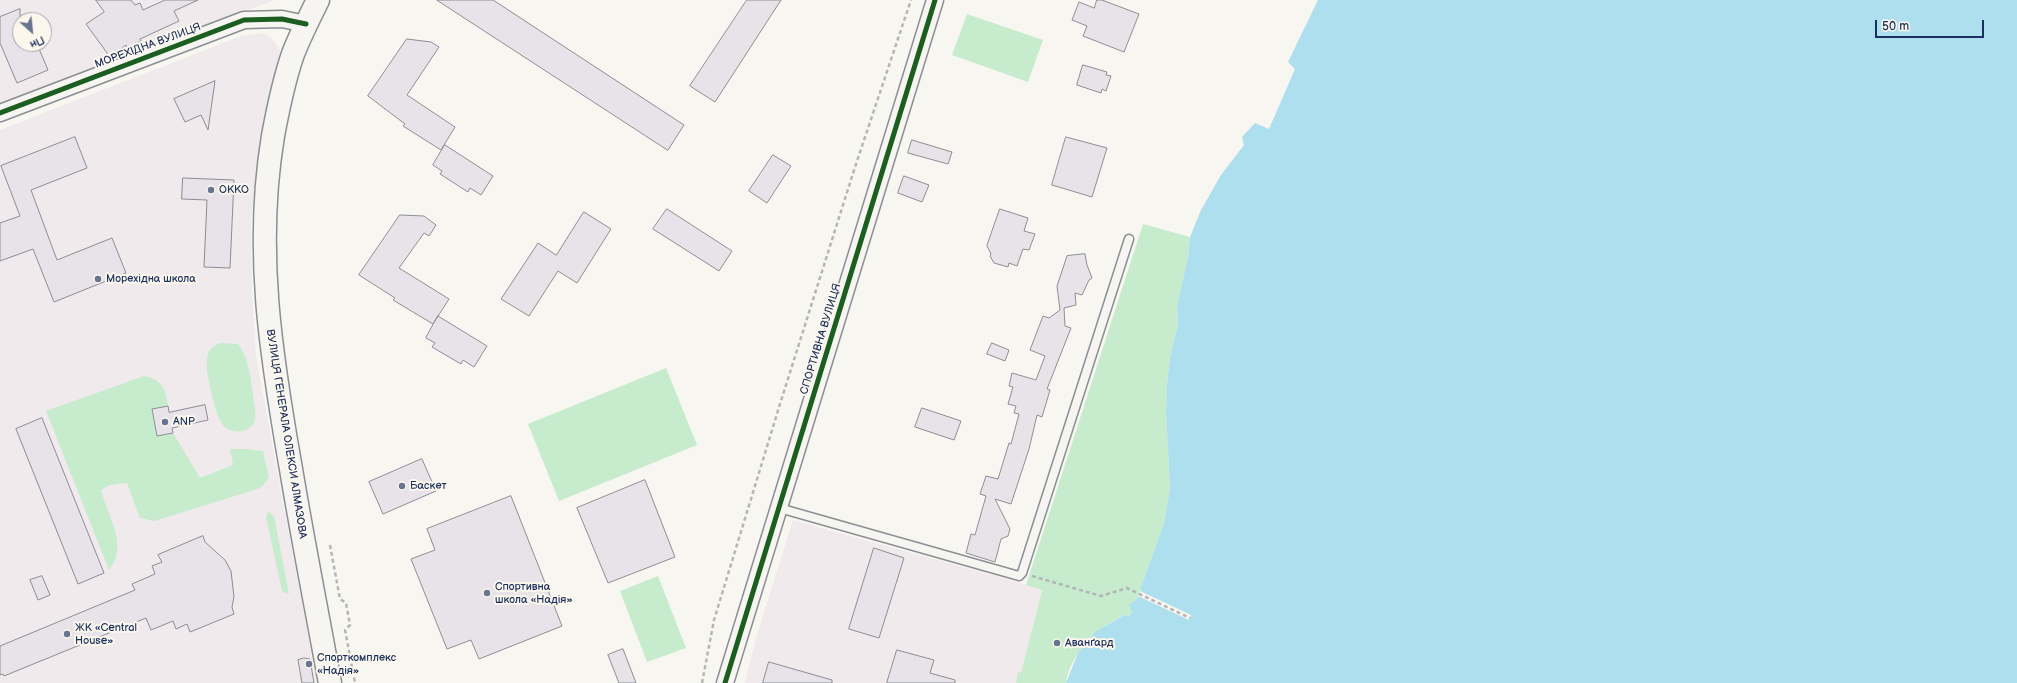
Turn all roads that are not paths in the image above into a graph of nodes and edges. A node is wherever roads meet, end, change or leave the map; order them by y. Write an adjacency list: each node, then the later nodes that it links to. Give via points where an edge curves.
1 (318, 0): 3 (main road, ВУЛИЦЯ ГЕНЕРАЛА ОЛЕКСИ АЛМАЗОВА)
2 (935, 0): 6 (street, СПОРТИВНА ВУЛИЦЯ)
3 (306, 24): 4 (street, МОРЕХІДНА ВУЛИЦЯ, via 282,19 244,20); 7 (main road, ВУЛИЦЯ ГЕНЕРАЛА ОЛЕКСИ АЛМАЗОВА, via 293,55 277,113 265,205 264,251 271,356)
4 (0, 113)
5 (1129, 239): 6 (lane, via 1019,576)
6 (779, 508): 8 (street, СПОРТИВНА ВУЛИЦЯ)
7 (330, 683)
8 (725, 683)

